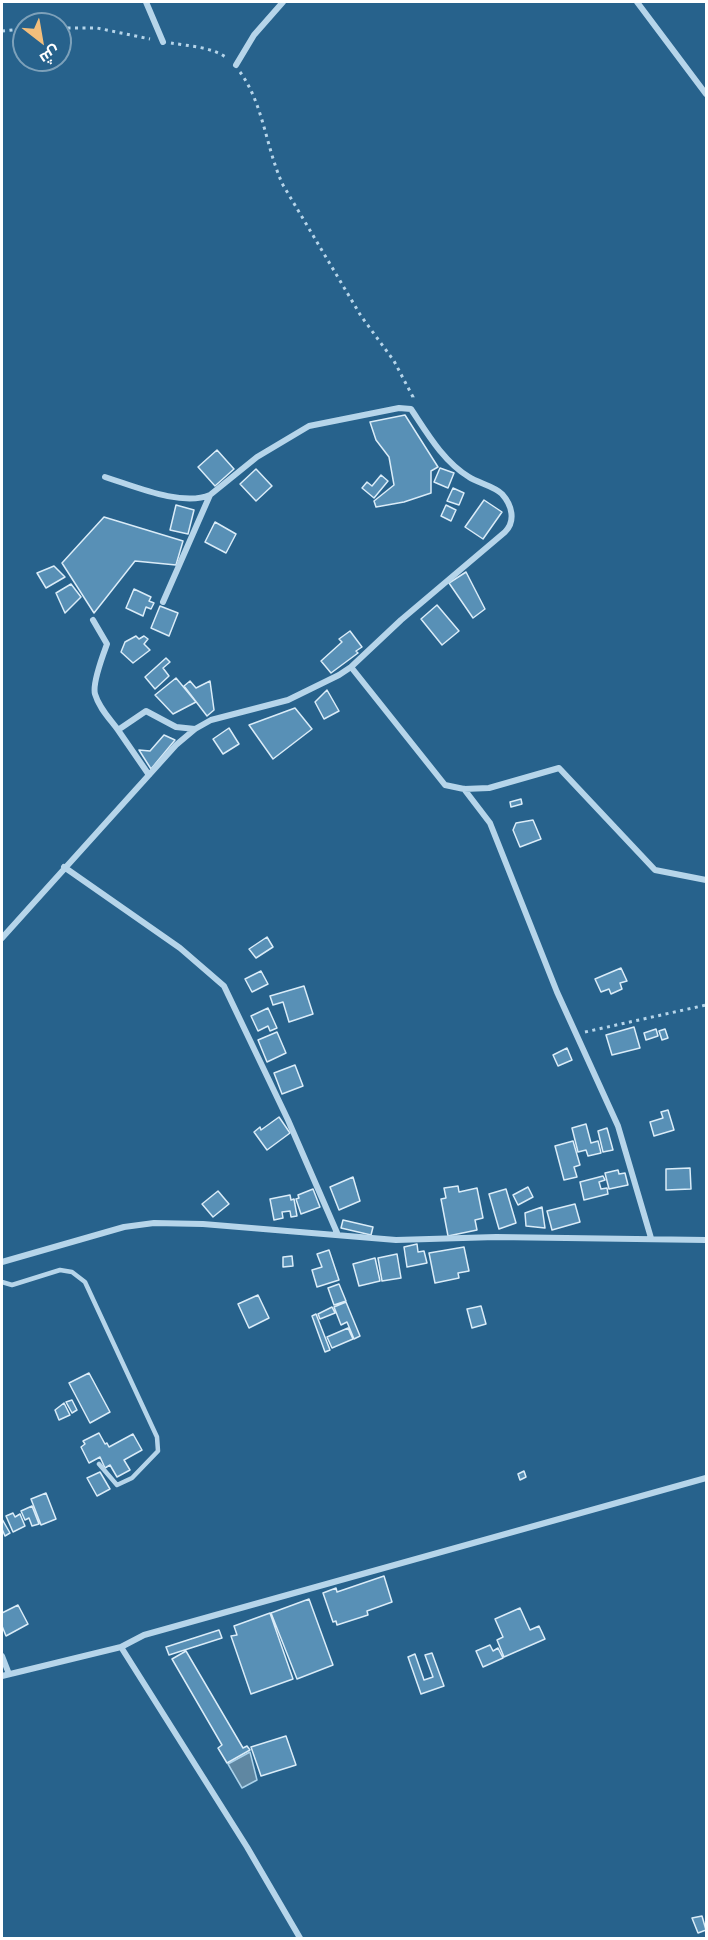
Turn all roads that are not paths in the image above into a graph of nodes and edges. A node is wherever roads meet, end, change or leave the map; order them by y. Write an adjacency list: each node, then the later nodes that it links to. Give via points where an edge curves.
1 (146, 2): 4 (street)
2 (283, 2): 5 (street, via 254,34)
3 (637, 2): 6 (street)
4 (164, 42)
5 (236, 65)
6 (706, 94)
7 (105, 477): 8 (street, via 190,500)
8 (210, 495): 9 (street); 11 (street, via 257,457 309,426 399,408 411,409 436,448 467,476 501,493 510,507 510,527)
9 (163, 602)
10 (93, 620): 13 (street, via 107,644 94,692)
11 (351, 667): 12 (street, via 288,700 211,720); 15 (street, via 445,785)
12 (195, 729): 13 (street, via 176,727 146,711); 14 (street)
13 (118, 730): 14 (street)
14 (149, 775): 16 (street)
15 (464, 789): 17 (street, via 489,788 559,768 655,870); 20 (street, via 490,823 557,992 618,1126)
16 (64, 867): 18 (street); 19 (street, via 180,948 224,986)
17 (706, 880)
18 (2, 938)
19 (338, 1235): 20 (street, via 396,1240); 22 (street, via 154,1222)
20 (651, 1238): 21 (street)
21 (706, 1240)
22 (2, 1262)
23 (2, 1282): 24 (lane, via 12,1285 60,1270 72,1272 85,1282 158,1437 158,1451 132,1478 117,1485)
24 (99, 1464)
25 (706, 1478): 26 (street, via 144,1635)
26 (121, 1647): 28 (street); 30 (street)
27 (2, 1656): 28 (street)
28 (9, 1674): 29 (street)
29 (2, 1676)
30 (300, 1938)

